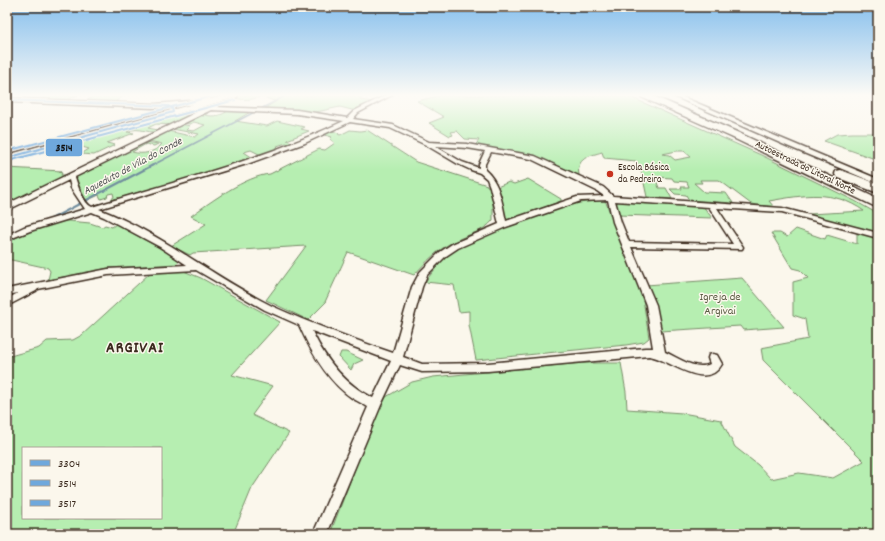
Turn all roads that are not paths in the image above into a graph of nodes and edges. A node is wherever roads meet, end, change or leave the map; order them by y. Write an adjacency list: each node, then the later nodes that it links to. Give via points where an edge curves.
1 (127, 120): 10 (main road, via 60,143)
2 (179, 120): 13 (street)
3 (347, 120): 22 (street, via 317,136 270,154)
4 (349, 120): 8 (street, via 391,126)
5 (701, 120): 16 (highway, Autoestrada do Litoral Norte)
6 (718, 120): 11 (highway, Autoestrada do Litoral Norte)
7 (732, 120): 14 (street)
8 (428, 144): 9 (street); 12 (street, via 474,170)
9 (489, 149): 12 (street, via 482,164); 18 (street, via 533,157 600,189)
10 (7, 157)
11 (818, 166): 15 (highway, via 824,166); 17 (highway, Autoestrada do Litoral Norte)
12 (482, 171): 24 (street, via 490,178 494,187)
13 (71, 176): 21 (street); 22 (street, via 78,194)
14 (878, 182)
15 (878, 189)
16 (857, 194): 19 (highway, Autoestrada do Litoral Norte); 23 (highway, via 856,197)
17 (878, 195)
18 (611, 198): 20 (street); 24 (street, via 580,199); 27 (street)
19 (878, 204)
20 (711, 205): 25 (street, via 782,210); 27 (street, via 739,247)
21 (7, 207)
22 (89, 208): 26 (street); 28 (street, via 163,245)
23 (878, 209)
24 (503, 225): 35 (street, via 442,254 424,274 417,287)
25 (878, 236)
26 (7, 238)
27 (626, 244): 33 (street, via 651,305)
28 (197, 267): 29 (street, via 108,272); 32 (street, via 268,308)
29 (41, 285): 30 (street); 31 (street)
30 (7, 292)
31 (7, 303)
32 (304, 324): 35 (street); 36 (street, via 314,347 336,376 355,394)
33 (660, 355): 34 (street, via 693,369 711,369 716,364); 35 (street, via 634,352 488,366 422,368)
34 (713, 358)
35 (397, 360): 36 (street)
36 (375, 405): 37 (street)
37 (320, 534)

